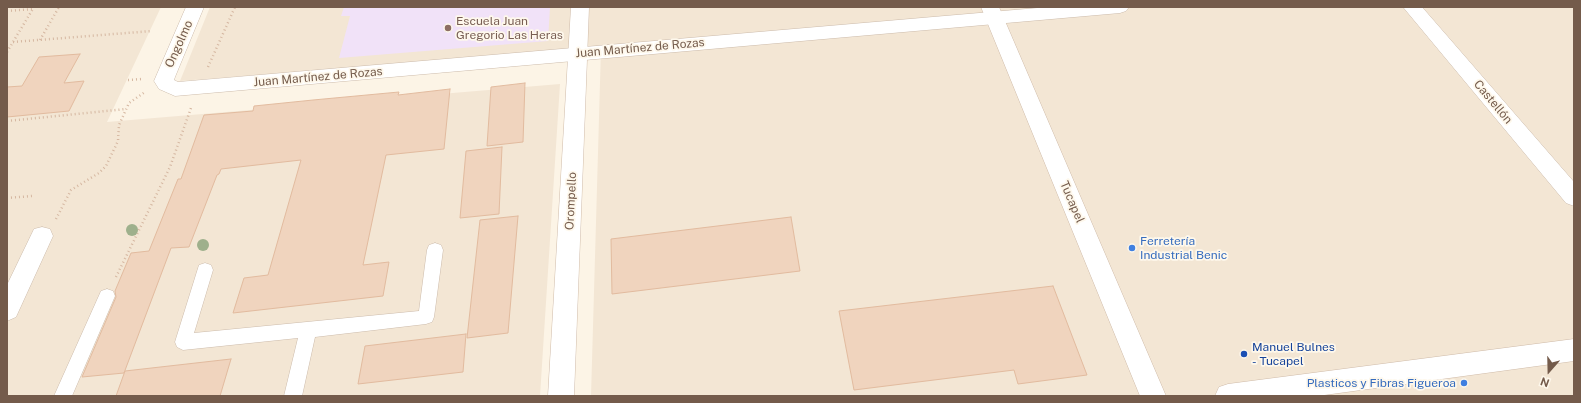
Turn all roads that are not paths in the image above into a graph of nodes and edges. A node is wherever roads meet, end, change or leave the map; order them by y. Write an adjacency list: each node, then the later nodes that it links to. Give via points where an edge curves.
1 (195, 7): 7 (street, Ongolmo)
2 (580, 7): 6 (street, Orompello)
3 (1120, 7): 5 (street, Juan Martínez de Rozas)
4 (1412, 7): 8 (street, Castellón)
5 (993, 13): 6 (street, Juan Martínez de Rozas); 19 (street, Tucapel)
6 (578, 54): 7 (street, Juan Martínez de Rozas, via 198,88 175,89); 18 (street, Orompello)
7 (164, 80)
8 (1574, 197)
9 (42, 236): 13 (street)
10 (435, 250): 14 (lane, via 426,316)
11 (205, 270): 14 (lane, via 183,342)
12 (107, 296): 16 (lane)
13 (7, 310)
14 (308, 330): 17 (lane)
15 (1574, 350): 20 (street)
16 (63, 396)
17 (293, 396)
18 (561, 396)
19 (1153, 396)
20 (1228, 396)

